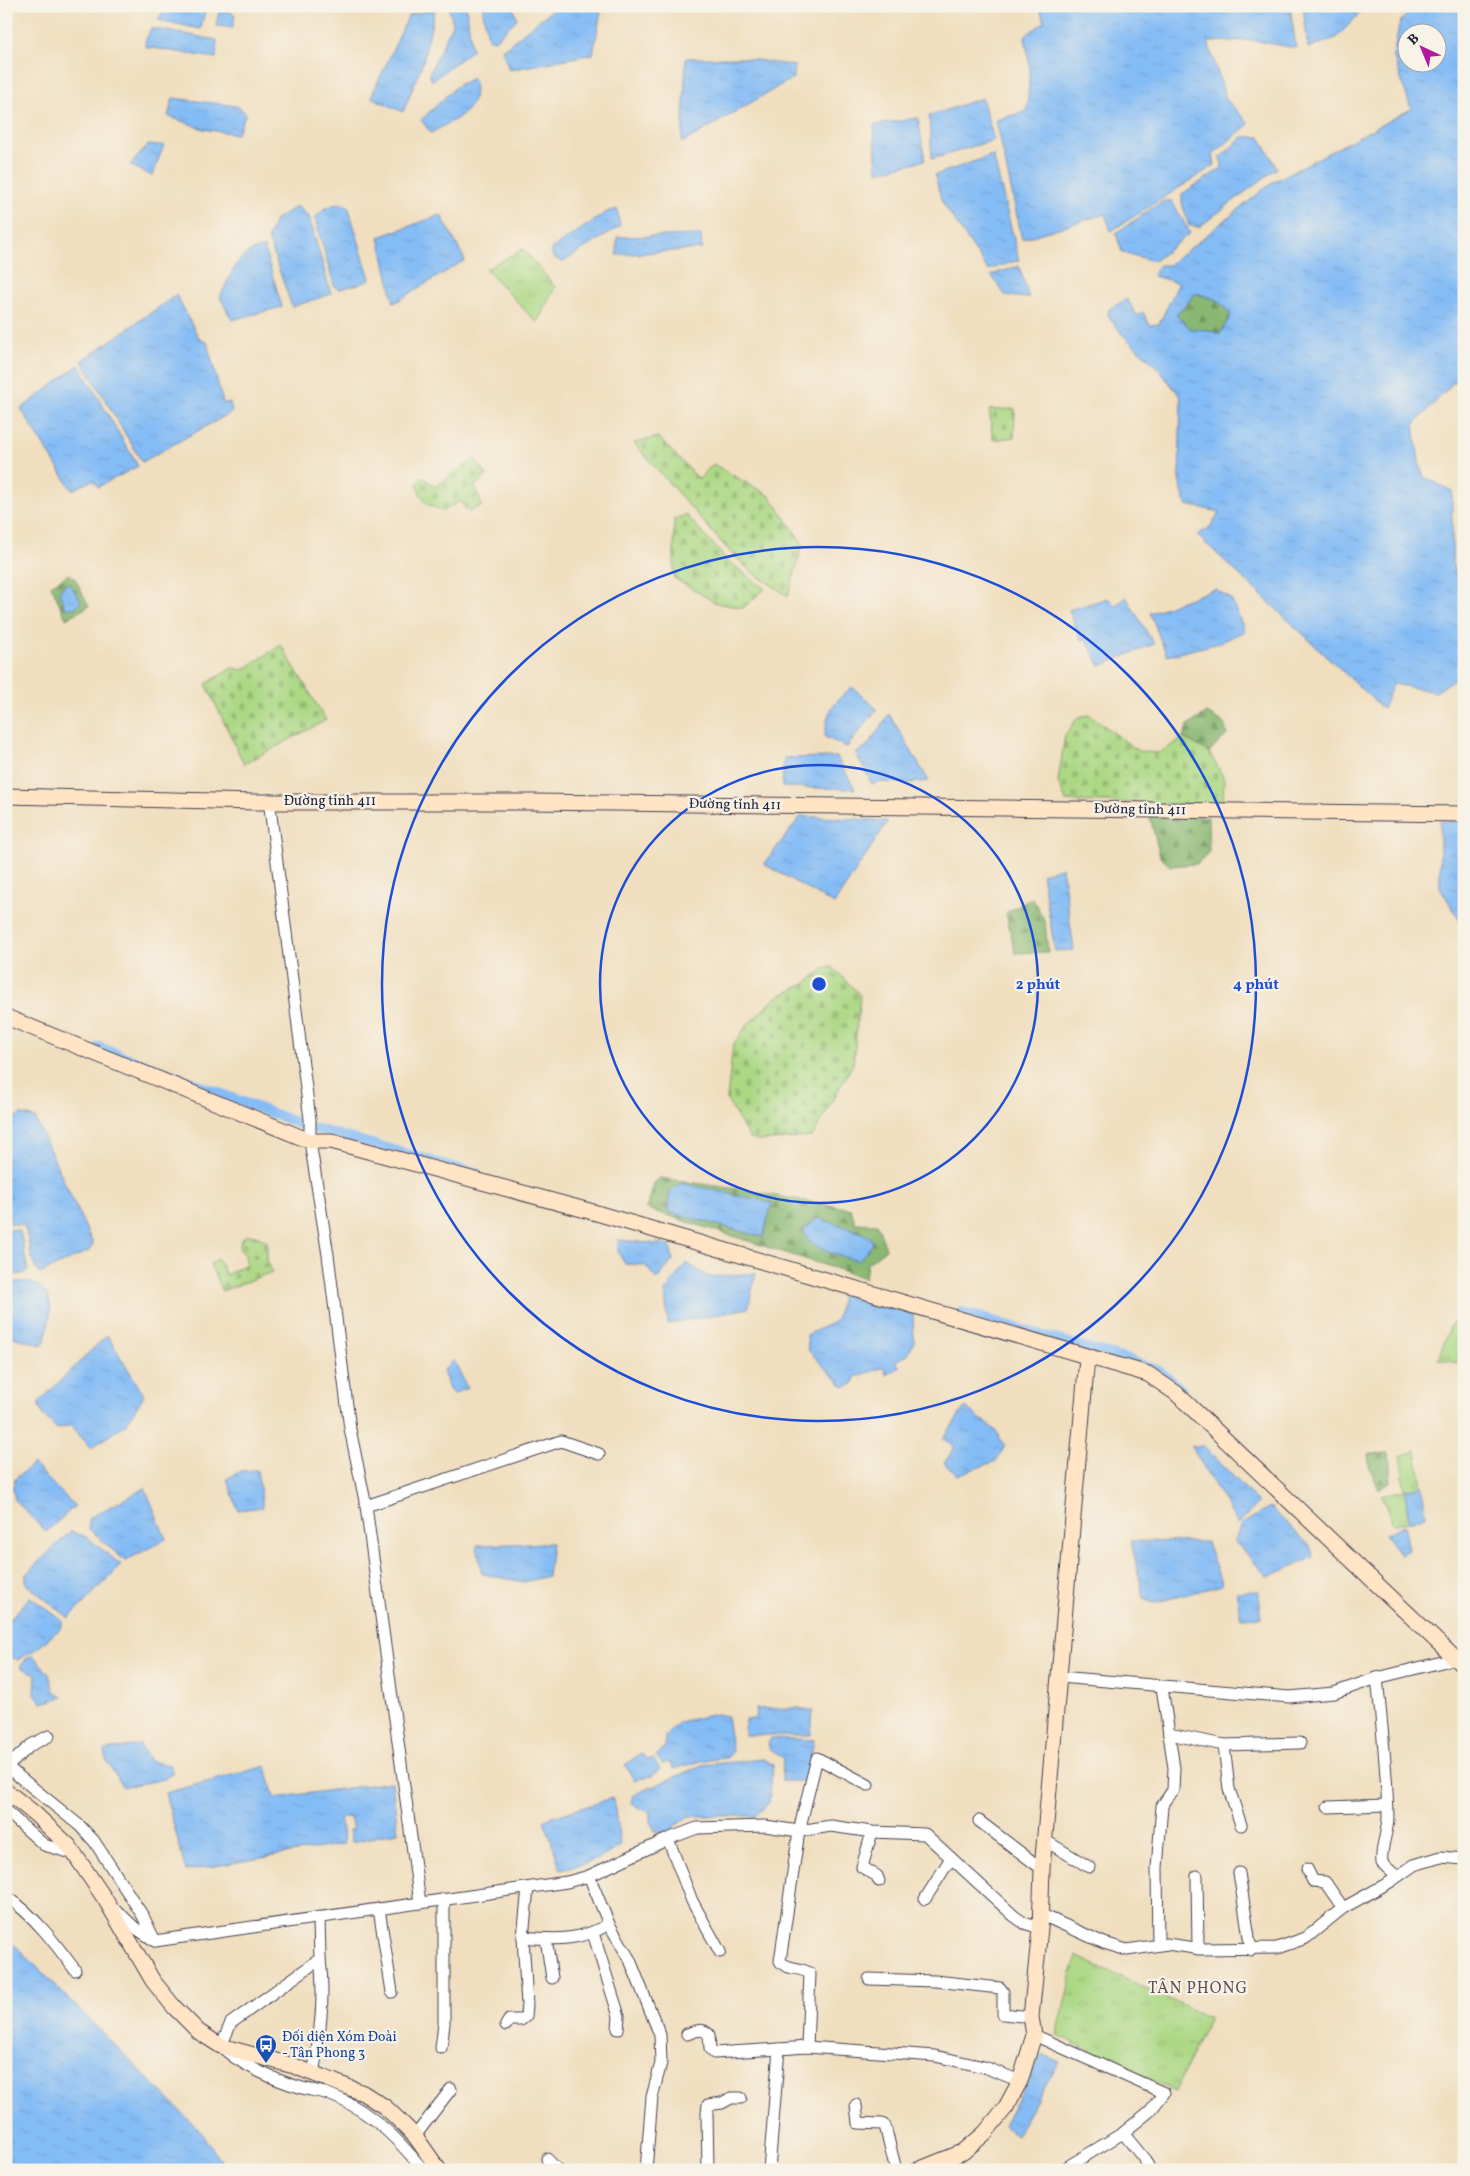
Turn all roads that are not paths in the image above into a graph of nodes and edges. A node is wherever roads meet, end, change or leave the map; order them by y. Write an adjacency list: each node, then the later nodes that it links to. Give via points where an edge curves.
1 (6, 796): 2 (main road, Đường tỉnh 411)
2 (269, 800): 3 (main road, Đường tỉnh 411); 5 (street, via 310,1118)
3 (1464, 814)
4 (6, 1017): 5 (main road)
5 (310, 1140): 6 (main road, via 331,1141 583,1210); 8 (street, via 350,1429)
6 (1087, 1358): 9 (main road, via 1148,1374 1176,1393); 10 (main road)
7 (599, 1454): 8 (street, via 561,1441)
8 (366, 1506): 45 (street)
9 (1459, 1663): 11 (street)
10 (1060, 1677): 12 (street); 28 (main road)
11 (1377, 1678): 12 (street, via 1334,1693 1289,1697); 20 (street)
12 (1162, 1687): 13 (street)
13 (1169, 1734): 16 (street); 55 (street, via 1174,1768 1173,1790 1162,1806 1156,1868)
14 (49, 1736): 17 (street, via 31,1745)
15 (1300, 1743): 16 (street)
16 (1224, 1745): 24 (street, via 1229,1789)
17 (7, 1766): 54 (street, via 80,1826 94,1842 143,1916)
18 (868, 1784): 25 (street, via 817,1758)
19 (6, 1791): 29 (main road)
20 (1387, 1805): 21 (street); 38 (street, via 1382,1863)
21 (1328, 1807)
22 (6, 1811): 29 (street, via 44,1845)
23 (979, 1821): 33 (street)
24 (1241, 1824)
25 (799, 1831): 26 (street, via 831,1826); 27 (street, via 765,1826 698,1828); 71 (street, via 780,1961 784,1966 810,1974)
26 (872, 1832): 30 (street, via 925,1834); 39 (street, via 862,1867 878,1876)
27 (668, 1839): 36 (street); 58 (street, via 692,1901)
28 (1046, 1841): 32 (street); 33 (main road)
29 (75, 1854): 42 (main road)
30 (951, 1858): 44 (street); 49 (street, via 1014,1916 1024,1923)
31 (1464, 1859): 38 (street, via 1432,1858)
32 (1088, 1868)
33 (1042, 1869): 49 (main road)
34 (1307, 1869): 46 (street, via 1313,1881 1325,1882)
35 (1239, 1873): 57 (street)
36 (589, 1876): 40 (street); 50 (street)
37 (1197, 1876): 56 (street)
38 (1396, 1876): 46 (street)
39 (879, 1881)
40 (528, 1888): 43 (street); 52 (street)
41 (6, 1896): 60 (street, via 18,1904 54,1942)
42 (105, 1898): 54 (street, via 134,1927); 69 (main road, via 153,1981 185,2019)
43 (444, 1899): 45 (street); 70 (street, via 444,2024)
44 (925, 1899)
45 (420, 1903): 47 (street)
46 (1342, 1908): 57 (street, via 1306,1938 1277,1948)
47 (379, 1909): 48 (street); 63 (street)
48 (319, 1917): 54 (street); 59 (street)
49 (1040, 1921): 55 (street, via 1120,1948 1135,1950); 64 (main road)
50 (609, 1924): 51 (street); 87 (street, via 630,1960 660,2035 661,2063 652,2097)
51 (593, 1933): 53 (street); 66 (street, via 619,2016)
52 (523, 1937): 53 (street); 65 (street, via 526,2016 521,2020 509,2020)
53 (546, 1939): 61 (street)
54 (155, 1941)
55 (1158, 1945): 56 (street)
56 (1198, 1949): 57 (street)
57 (1251, 1950)
58 (720, 1952)
59 (320, 1959): 69 (street, via 231,2023); 73 (street, via 323,2008)
60 (75, 1970)
61 (552, 1978)
62 (869, 1979): 64 (street, via 935,1981 1000,1988 1003,1992 1003,2014)
63 (392, 1992)
64 (1031, 2017): 68 (main road)
65 (506, 2025)
66 (618, 2029)
67 (688, 2034): 72 (street, via 700,2030 707,2033 714,2053)
68 (1034, 2035): 75 (main road); 80 (street, via 1164,2093 1150,2111)
69 (221, 2046): 73 (main road); 74 (street, via 245,2064)
70 (441, 2048)
71 (807, 2048): 72 (street); 75 (street, via 935,2056 984,2067)
72 (779, 2049): 89 (street)
73 (318, 2076): 74 (street); 78 (main road)
74 (285, 2082): 81 (street, via 340,2099)
75 (1020, 2082): 91 (main road, via 1006,2107 985,2133 963,2152)
76 (451, 2089): 82 (street)
77 (741, 2098): 88 (street, via 708,2105)
78 (376, 2101): 81 (street); 82 (main road)
79 (856, 2104): 90 (street, via 858,2123 886,2126)
80 (1123, 2133): 92 (street); 93 (street)
81 (391, 2134): 84 (street)
82 (415, 2136): 85 (main road)
83 (547, 2159): 86 (street)
84 (423, 2170)
85 (439, 2170)
86 (558, 2170)
87 (646, 2170)
88 (708, 2170)
89 (770, 2170)
90 (896, 2170)
91 (918, 2170)
92 (1062, 2170)
93 (1150, 2170)

